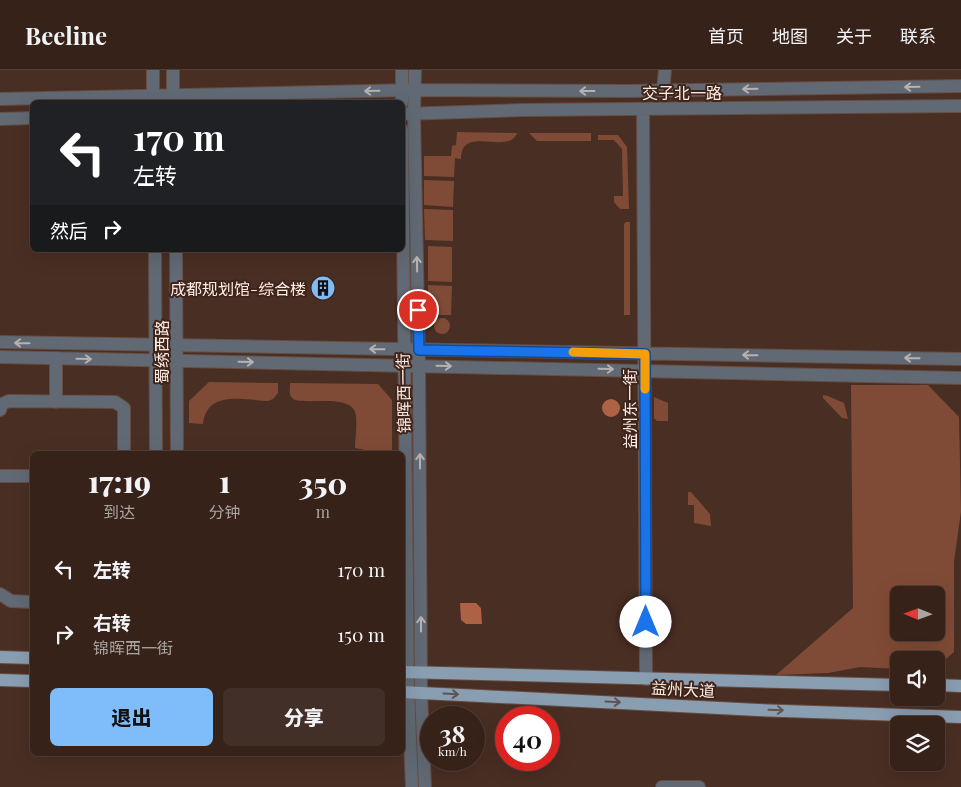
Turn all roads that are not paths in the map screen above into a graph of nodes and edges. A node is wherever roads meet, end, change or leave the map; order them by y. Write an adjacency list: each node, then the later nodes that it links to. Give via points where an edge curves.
1 (152, 70): 10 (street)
2 (173, 70): 9 (street)
3 (402, 70): 11 (street)
4 (415, 70): 7 (street, 锦晖西一街)
5 (665, 70): 8 (street)
6 (961, 86): 8 (street, 交子北一路, one-way to 8)
7 (415, 90): 8 (street, 交子北一路, one-way to 7); 11 (street, 交子北一路); 15 (street, 锦晖西一街)
8 (664, 91)
9 (173, 95): 10 (street, 交子北一路); 11 (street, 交子北一路, one-way to 9)
10 (153, 96): 12 (street, 交子北一路)
11 (402, 96)
12 (0, 99)
13 (961, 106): 14 (street, 交子北一路)
14 (643, 109): 15 (street, 交子北一路); 26 (street, 益州东一街)
15 (408, 114): 25 (street, 锦晖西一街, one-way to 15)
16 (30, 118): 17 (street)
17 (0, 119)
18 (155, 252): 22 (street, 蜀绣西路)
19 (176, 252): 23 (street, 蜀绣西路)
20 (403, 252): 24 (street, 锦晖西一街)
21 (0, 342): 22 (street, one-way to 21)
22 (156, 345): 23 (street); 30 (street, 蜀绣西路)
23 (177, 345): 24 (street, one-way to 23); 31 (street, 蜀绣西路)
24 (404, 349): 25 (street); 32 (street, 锦晖西一街)
25 (419, 350): 26 (street); 33 (street, 锦晖西一街)
26 (645, 354): 29 (street, one-way to 26); 34 (street, 益州东一街)
27 (0, 357): 28 (street)
28 (56, 358): 30 (street, one-way to 30); 36 (street)
29 (961, 359)
30 (156, 360): 31 (street); 39 (street, 蜀绣西路)
31 (177, 360): 32 (street, one-way to 32); 40 (street, 蜀绣西路)
32 (405, 365): 33 (street); 47 (street, 锦晖西一街)
33 (419, 365): 34 (street, one-way to 34); 48 (street, 锦晖西一街, one-way to 33)
34 (645, 370): 35 (street); 49 (street, 益州东一街)
35 (961, 378)
36 (56, 402): 37 (street, via 9,401 2,404); 38 (street, via 115,402 124,408)
37 (0, 410)
38 (124, 451)
39 (156, 451)
40 (177, 451)
41 (0, 476): 42 (street)
42 (30, 476)
43 (0, 594): 44 (street, via 11,601)
44 (30, 602)
45 (0, 657): 46 (main road)
46 (30, 658)
47 (405, 672): 48 (main road, 益州大道); 55 (street, 锦晖西一街)
48 (421, 672): 49 (main road, 益州大道); 56 (street, 锦晖西一街)
49 (646, 679): 52 (main road, 益州大道)
50 (0, 680): 51 (main road)
51 (30, 681)
52 (890, 685)
53 (945, 686): 54 (main road)
54 (961, 686)
55 (405, 692): 56 (main road, 益州大道); 58 (street, 锦晖西一街)
56 (421, 692): 57 (main road, 益州大道, one-way to 57); 59 (street, 锦晖西一街)
57 (961, 717)
58 (412, 787)
59 (425, 787)
60 (662, 787): 61 (street)
61 (699, 787)

